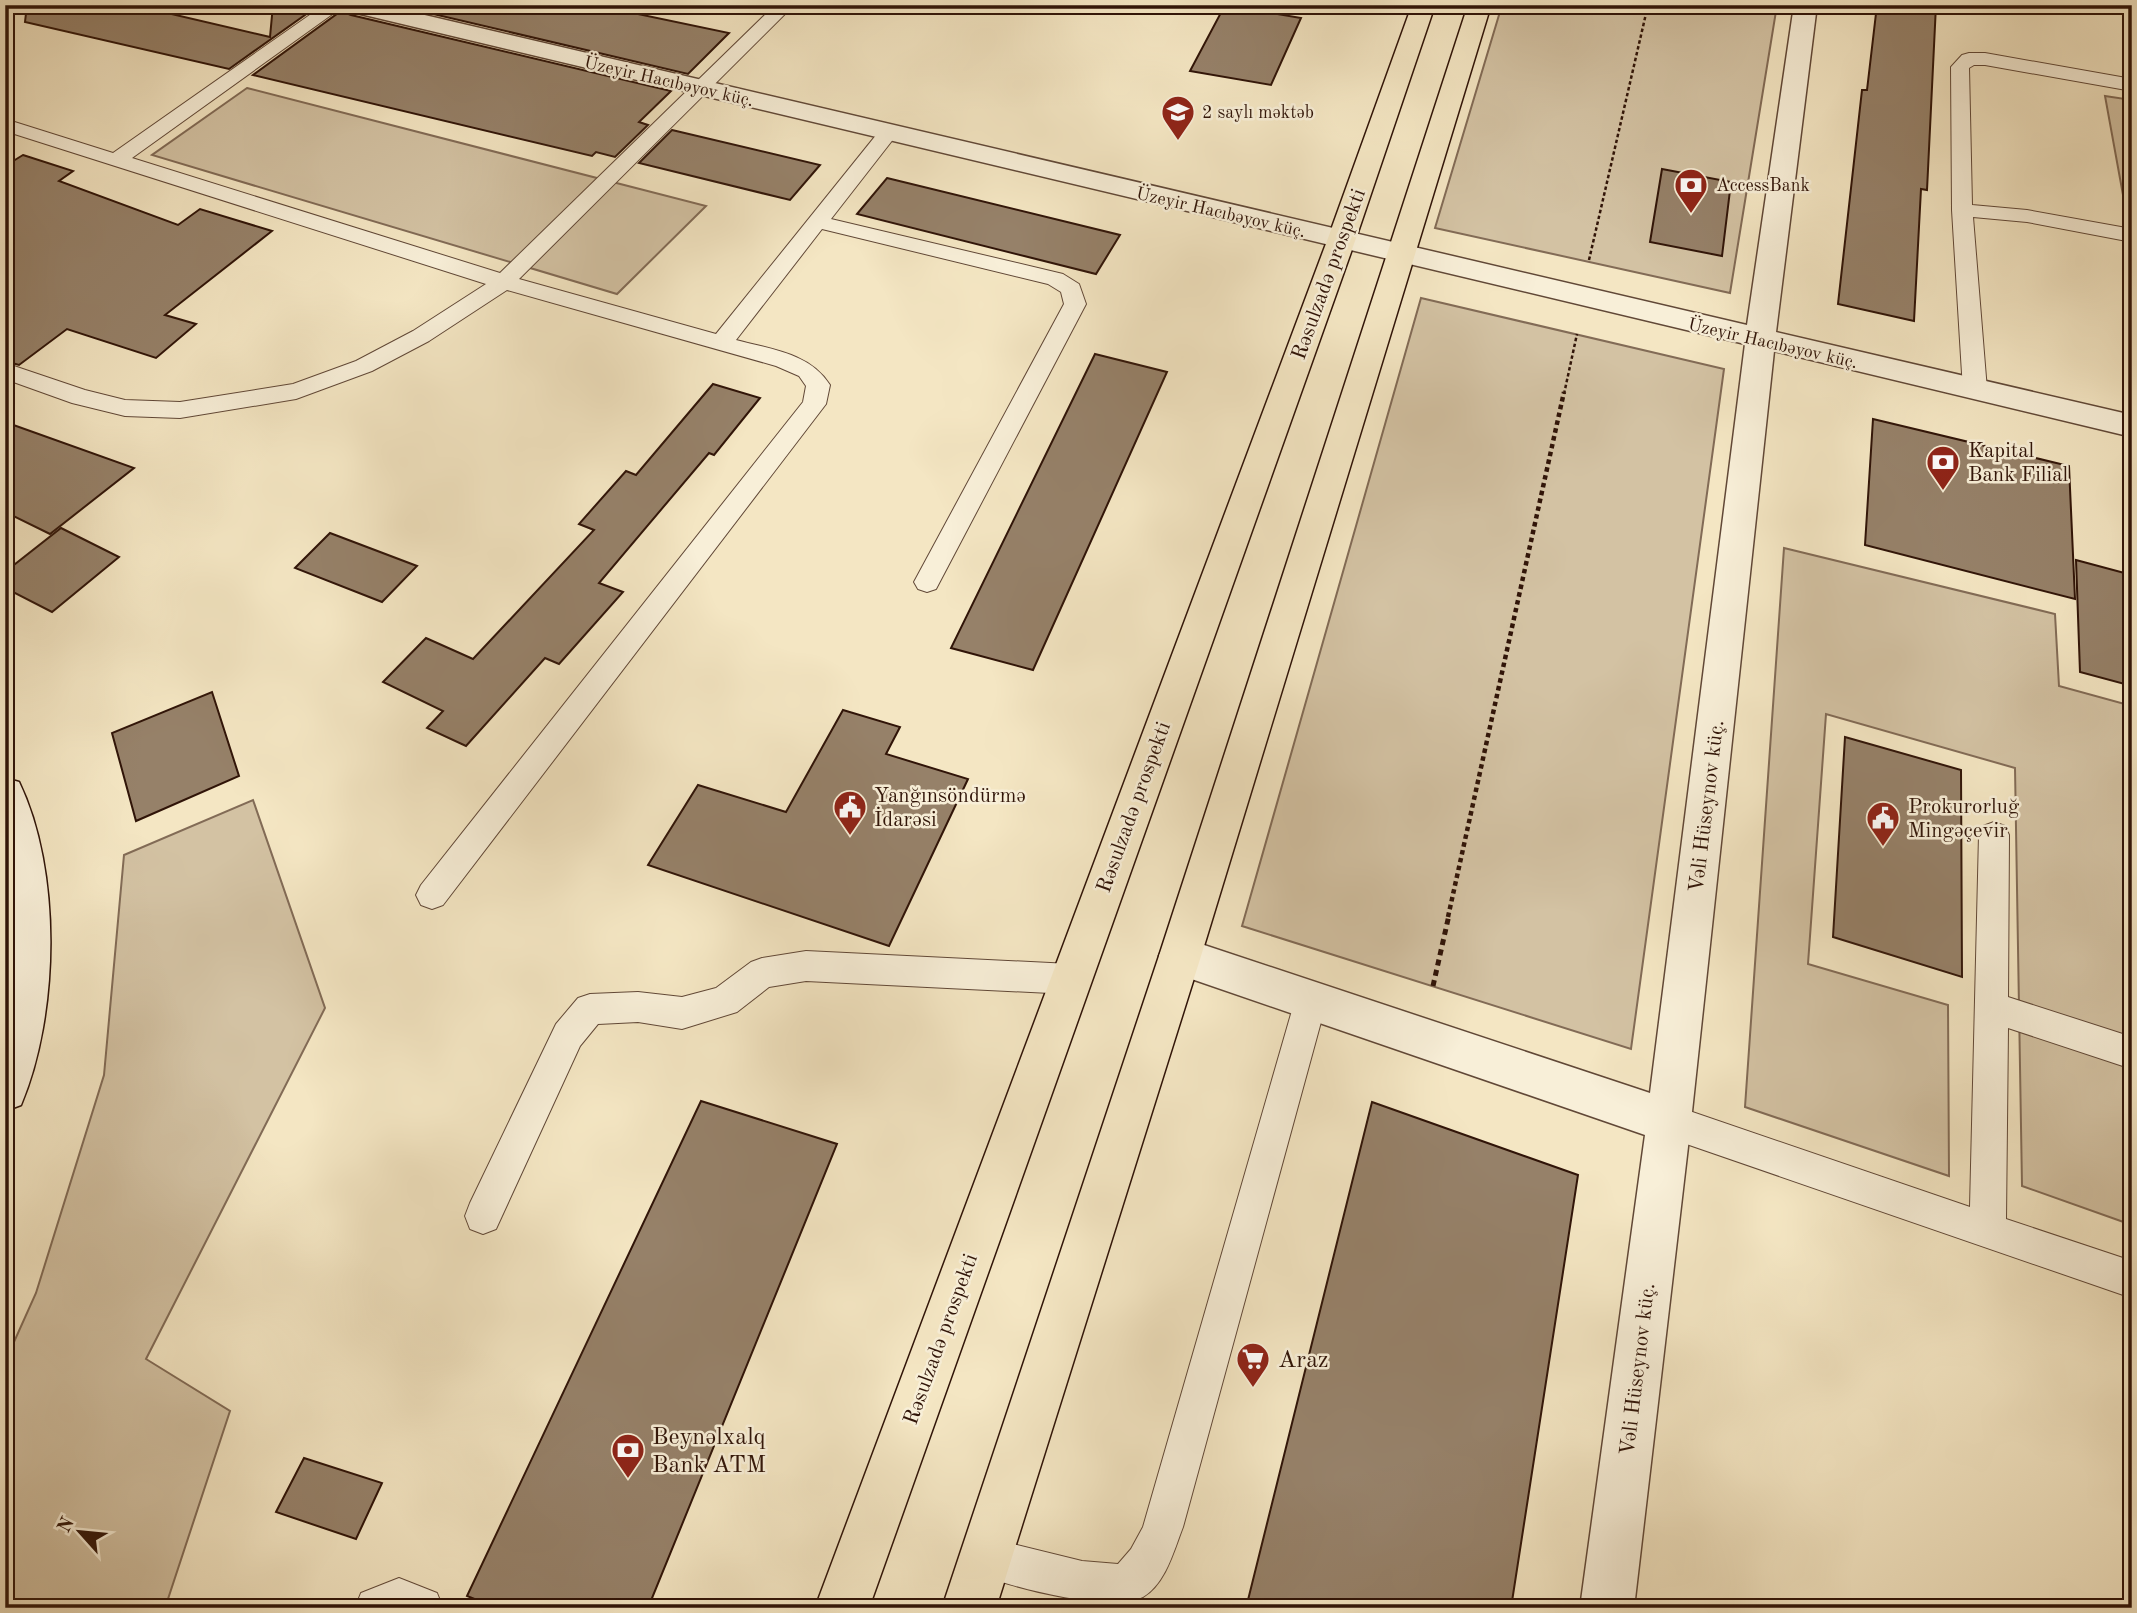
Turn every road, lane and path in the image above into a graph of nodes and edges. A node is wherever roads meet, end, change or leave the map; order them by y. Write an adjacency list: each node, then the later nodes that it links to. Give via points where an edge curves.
1 (335, 5): 12 (lane)
2 (352, 5): 9 (street, Üzeyir Hacıbəyov küç.)
3 (785, 5): 9 (lane)
4 (1424, 5): 16 (main road, Rəsulzadə prospekti)
5 (1480, 5): 17 (main road)
6 (1648, 5): 18 (path)
7 (1806, 5): 21 (street, Vəli Hüseynov küç.)
8 (2132, 85): 13 (lane, via 1969,59 1960,67)
9 (699, 89): 11 (street, Üzeyir Hacıbəyov küç.); 19 (lane)
10 (5, 125): 12 (lane)
11 (888, 133): 14 (lane); 16 (street, Üzeyir Hacıbəyov küç.)
12 (116, 160): 19 (lane)
13 (1962, 210): 15 (lane, via 2027,216); 24 (lane)
14 (818, 222): 22 (lane); 26 (lane, via 1055,279 1071,289 1075,304)
15 (2132, 236)
16 (1341, 241): 17 (street, Üzeyir Hacıbəyov küç.); 31 (main road, Rəsulzadə prospekti)
17 (1401, 254): 21 (street, Üzeyir Hacıbəyov küç.); 30 (main road)
18 (1589, 262)
19 (504, 282): 22 (lane); 23 (lane, via 365,366 296,391 245,400 180,410 125,408)
20 (1577, 334): 32 (path)
21 (1760, 340): 24 (street, Üzeyir Hacıbəyov küç.); 37 (street, Vəli Hüseynov küç.)
22 (721, 343): 29 (lane, via 807,371 818,385 814,404)
23 (5, 370)
24 (1975, 390): 25 (street, Üzeyir Hacıbəyov küç.)
25 (2132, 426)
26 (927, 582)
27 (8, 815): 36 (street, via 24,864 29,925 14,1059)
28 (1994, 835): 34 (lane)
29 (432, 895)
30 (1180, 956): 33 (street); 41 (main road)
31 (1070, 979): 38 (lane, via 806,966 762,973 725,1001 682,1013 638,1007 590,1009 568,1034); 44 (main road, Rəsulzadə prospekti)
32 (1433, 986)
33 (1311, 1000): 37 (street); 41 (lane, via 1163,1527 1150,1559 1128,1583 1103,1587)
34 (1992, 1007): 35 (lane); 39 (lane)
35 (2132, 1054)
36 (5, 1090)
37 (1669, 1121): 39 (lane); 46 (street, Vəli Hüseynov küç.)
38 (483, 1216)
39 (1988, 1229): 40 (lane)
40 (2132, 1280)
41 (985, 1557): 45 (main road)
42 (376, 1608): 43 (lane, via 399,1599)
43 (422, 1608)
44 (842, 1608)
45 (969, 1608)
46 (1607, 1608)

